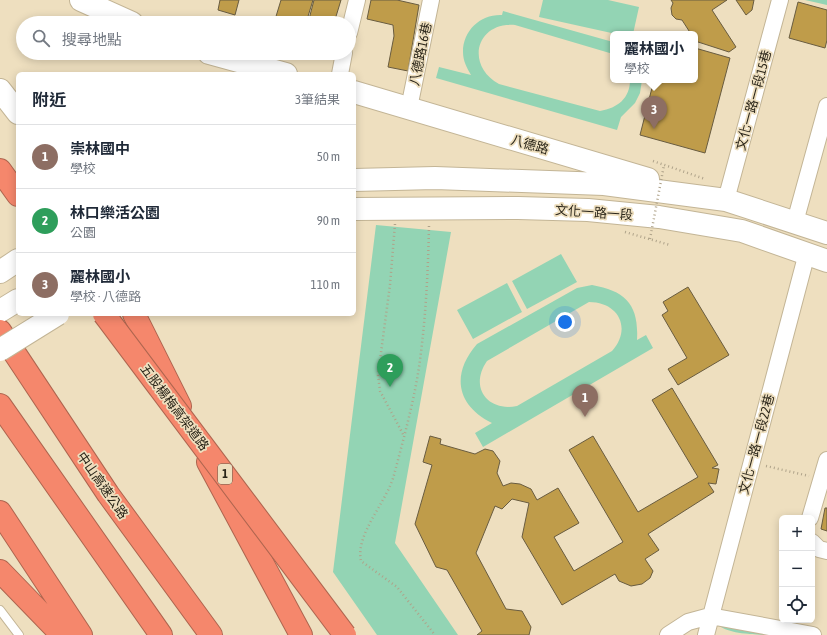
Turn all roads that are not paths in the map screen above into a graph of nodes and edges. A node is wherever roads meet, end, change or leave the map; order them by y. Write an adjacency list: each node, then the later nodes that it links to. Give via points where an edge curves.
1 (81, 0): 5 (main road)
2 (356, 0): 6 (street)
3 (431, 0): 14 (street, 八德路16巷)
4 (780, 0): 19 (street, 文化一路一段15巷)
5 (116, 16)
6 (353, 16)
7 (235, 60): 9 (main road)
8 (343, 60): 10 (street)
9 (279, 72)
10 (340, 72)
11 (0, 90): 15 (main road)
12 (356, 93): 14 (main road, 八德路)
13 (827, 106): 21 (street)
14 (409, 108): 19 (main road, 八德路)
15 (16, 110)
16 (0, 170): 18 (highway)
17 (356, 180): 19 (main road, 文化一路一段, via 532,180 604,184)
18 (16, 193)
19 (716, 198): 21 (main road, 文化一路一段)
20 (356, 210): 23 (main road, 文化一路一段, via 588,210 659,217 742,231)
21 (795, 222): 22 (main road, 文化一路一段)
22 (827, 233)
23 (807, 253): 25 (main road, 文化一路一段); 44 (street, 文化一路一段22巷)
24 (16, 261): 26 (main road)
25 (827, 261)
26 (0, 272)
27 (16, 301): 28 (main road)
28 (0, 311)
29 (55, 316): 34 (main road, bridge)
30 (106, 316): 51 (highway, 五股楊梅高架道路 / 1, bridge)
31 (135, 316): 37 (highway)
32 (150, 316): 37 (highway, via 157,338 210,453)
33 (0, 331): 49 (highway, 中山高速公路, via 108,494)
34 (0, 350)
35 (0, 405): 48 (highway)
36 (827, 460): 39 (street)
37 (220, 486): 50 (highway)
38 (0, 512): 47 (highway)
39 (811, 515)
40 (815, 545): 41 (street)
41 (827, 551)
42 (0, 571): 46 (highway)
43 (0, 610): 45 (lane)
44 (710, 616): 52 (street, via 688,622); 53 (street, 文化一路一段22巷); 54 (street)
45 (19, 635)
46 (62, 635)
47 (81, 635)
48 (161, 635)
49 (211, 635)
50 (301, 635)
51 (345, 635)
52 (668, 635)
53 (707, 635)
54 (813, 635)

